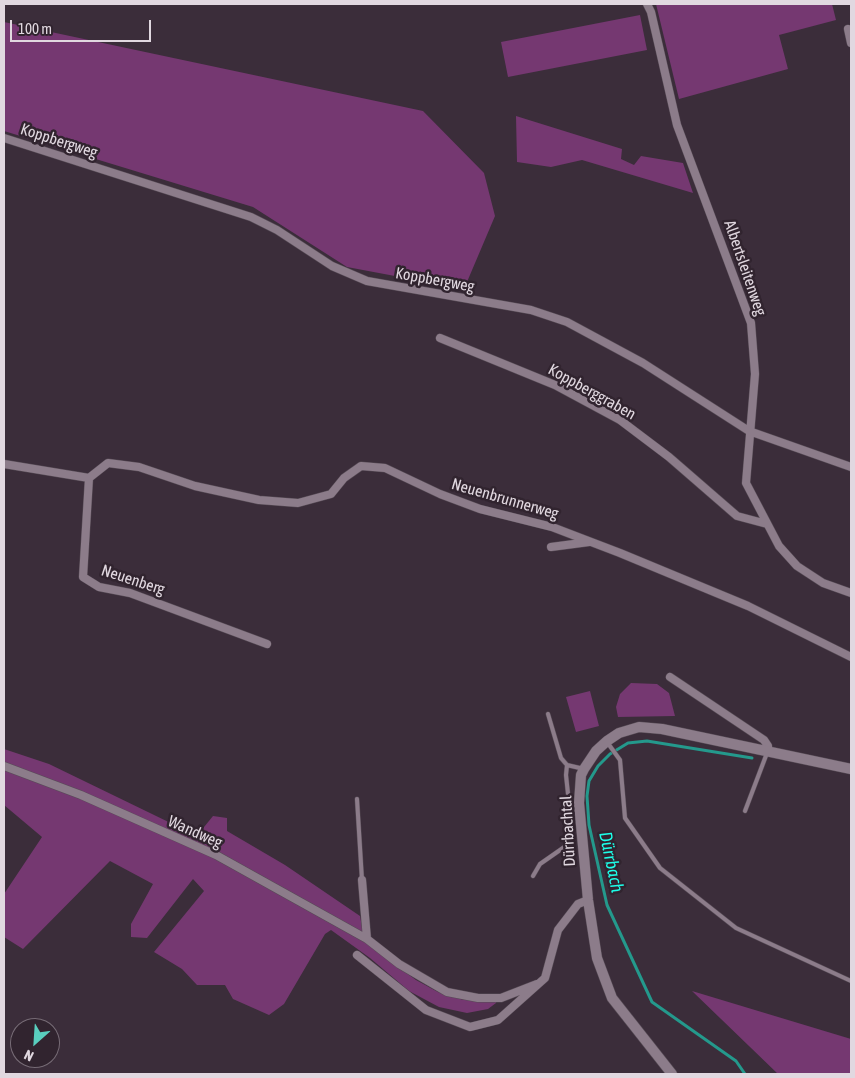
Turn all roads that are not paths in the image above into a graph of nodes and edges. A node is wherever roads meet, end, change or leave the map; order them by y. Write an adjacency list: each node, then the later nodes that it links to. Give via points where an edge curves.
1 (647, 4): 6 (street, Albertsleitenweg, via 677,125 751,323 755,374)
2 (848, 29): 3 (street)
3 (851, 43)
4 (4, 138): 6 (street, Koppbergweg, via 251,217 332,266 367,281 531,310 567,322 642,362)
5 (440, 338): 10 (street, Koppberggraben, via 555,385 620,420 737,516)
6 (749, 430): 8 (street, Koppbergweg); 10 (street, Albertsleitenweg, via 746,483)
7 (4, 464): 9 (street)
8 (851, 467)
9 (89, 478): 11 (street, Neuenbrunnerweg, via 108,463 139,467 194,486 259,500 298,503 331,494 344,478 361,466 384,468 480,509 552,526); 14 (street, Neuenberg, via 83,577 99,587 130,593)
10 (767, 524): 13 (street, Albertsleitenweg, via 796,566 823,583)
11 (592, 542): 12 (street); 15 (street, Neuenbrunnerweg, via 748,606)
12 (551, 547)
13 (851, 593)
14 (267, 644)
15 (851, 657)
16 (670, 678): 19 (street, via 764,740)
17 (548, 714): 20 (lane, via 560,758)
18 (610, 746): 19 (street, Dürrbachtal, via 619,733 639,727); 22 (street, Dürrbachtal, via 596,751); 31 (lane, via 619,758 625,818 660,868 736,928)
19 (768, 752): 23 (street, Dürrbachtal); 25 (lane)
20 (567, 765): 22 (lane); 26 (lane, via 573,841 540,864)
21 (4, 766): 29 (street, Wandweg, via 81,795 216,856)
22 (584, 768): 28 (street, Dürrbachtal, via 579,803)
23 (851, 769)
24 (357, 799): 27 (lane)
25 (745, 811)
26 (533, 876)
27 (362, 880): 29 (street)
28 (588, 900): 32 (street, via 578,904 558,930 550,967 545,978); 33 (street, Dürrbachtal, via 602,974 612,998)
29 (367, 939): 32 (street, Wandweg, via 398,964 446,992 501,998)
30 (357, 955): 32 (street, via 426,1010 470,1027 498,1020)
31 (851, 982)
32 (537, 984)
33 (672, 1074)

